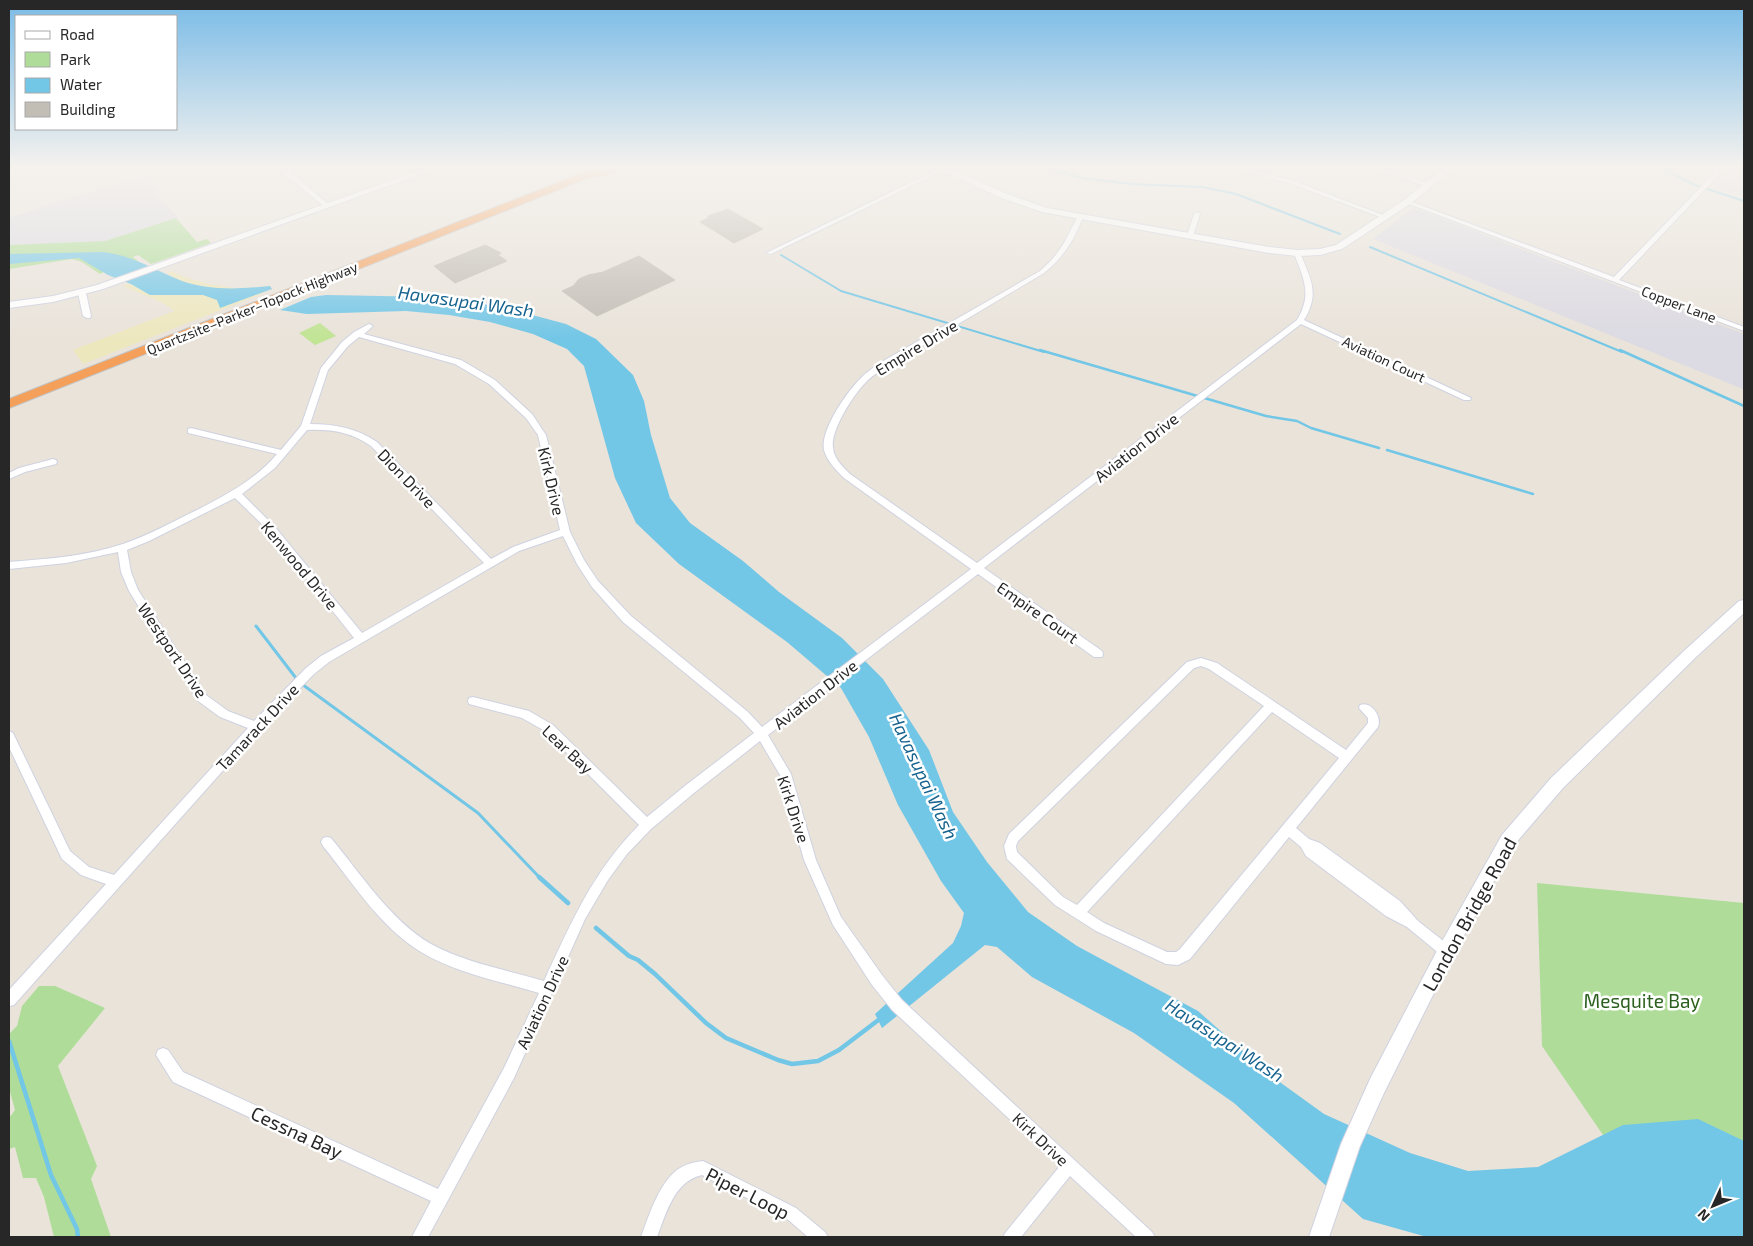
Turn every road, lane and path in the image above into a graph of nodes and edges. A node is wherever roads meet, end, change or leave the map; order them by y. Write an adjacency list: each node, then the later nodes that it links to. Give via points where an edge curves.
1 (276, 224): 14 (street)
2 (463, 224): 22 (highway, Quartzsite–Parker–Topock Highway)
3 (828, 224): 11 (street)
4 (1077, 224): 33 (street, Empire Drive, via 1071,242 1058,260 1042,272 881,366 865,379 854,391 832,429 828,443 832,457 847,476)
5 (1121, 224): 10 (street)
6 (1194, 224): 10 (street)
7 (1374, 224): 12 (street, via 1339,246 1320,252)
8 (1466, 224): 13 (street, Copper Lane)
9 (1668, 224): 13 (street)
10 (1190, 236): 12 (street)
11 (769, 253)
12 (1297, 253): 17 (street, Aviation Drive, via 1311,296 1309,309)
13 (1615, 280): 19 (street, Copper Lane)
14 (82, 293): 15 (street); 16 (street)
15 (9, 305)
16 (88, 316)
17 (1300, 321): 21 (street, Aviation Court); 33 (street, Aviation Drive)
18 (369, 326): 20 (street)
19 (1744, 329)
20 (357, 334): 23 (street, via 338,351 324,370); 29 (street, Kirk Drive, via 458,362 492,382 529,416 542,435)
21 (1467, 398)
22 (9, 404)
23 (305, 427): 25 (street); 31 (street, Dion Drive, via 343,429 374,444)
24 (192, 431): 25 (street)
25 (284, 453): 28 (street)
26 (53, 462): 27 (street)
27 (9, 476)
28 (236, 494): 30 (street); 35 (street, Kenwood Drive, via 272,528)
29 (564, 532): 31 (street, Tamarack Drive, via 516,549); 41 (street, Kirk Drive, via 595,584 627,619 744,715)
30 (122, 548): 32 (street); 40 (street, Westport Drive, via 126,572 134,591 202,698 224,714)
31 (490, 564): 35 (street, Tamarack Drive)
32 (10, 568)
33 (978, 569): 36 (street, Empire Court); 41 (street, Aviation Drive)
34 (1744, 605): 49 (street, London Bridge Road, via 1557,783 1508,840)
35 (360, 638): 40 (street, Tamarack Drive, via 324,659)
36 (1098, 654)
37 (473, 701): 44 (street, Lear Bay, via 525,714 549,728)
38 (1271, 706): 43 (street); 48 (street); 48 (street, via 1213,666 1201,662 1191,665 1013,838 1011,854 1059,901)
39 (1364, 708): 43 (street, via 1373,716 1374,724)
40 (256, 726): 47 (street, Tamarack Drive)
41 (762, 734): 44 (street, Aviation Drive); 53 (street, Kirk Drive, via 785,774 810,860 837,921 877,980 922,1029)
42 (9, 736): 47 (street, via 66,854 86,870)
43 (1347, 757): 45 (street)
44 (647, 825): 50 (street, Aviation Drive, via 604,876)
45 (1288, 829): 48 (street, via 1178,959 1166,958); 49 (street, via 1305,842 1310,852)
46 (327, 842): 50 (street, via 388,916 414,940 446,958)
47 (117, 882): 51 (street, Tamarack Drive)
48 (1078, 914)
49 (1446, 950): 60 (street, London Bridge Road, via 1351,1144)
50 (548, 989): 54 (street, Aviation Drive, via 509,1073)
51 (9, 1000)
52 (163, 1055): 54 (street, Cessna Bay, via 178,1077)
53 (1069, 1166): 58 (street); 59 (street, Kirk Drive)
54 (441, 1198): 55 (street, Aviation Drive)
55 (420, 1237)
56 (649, 1237): 57 (street, Piper Loop, via 672,1186 682,1174 693,1168 703,1168 791,1213)
57 (820, 1237)
58 (1012, 1237)
59 (1147, 1237)
60 (1318, 1237)

